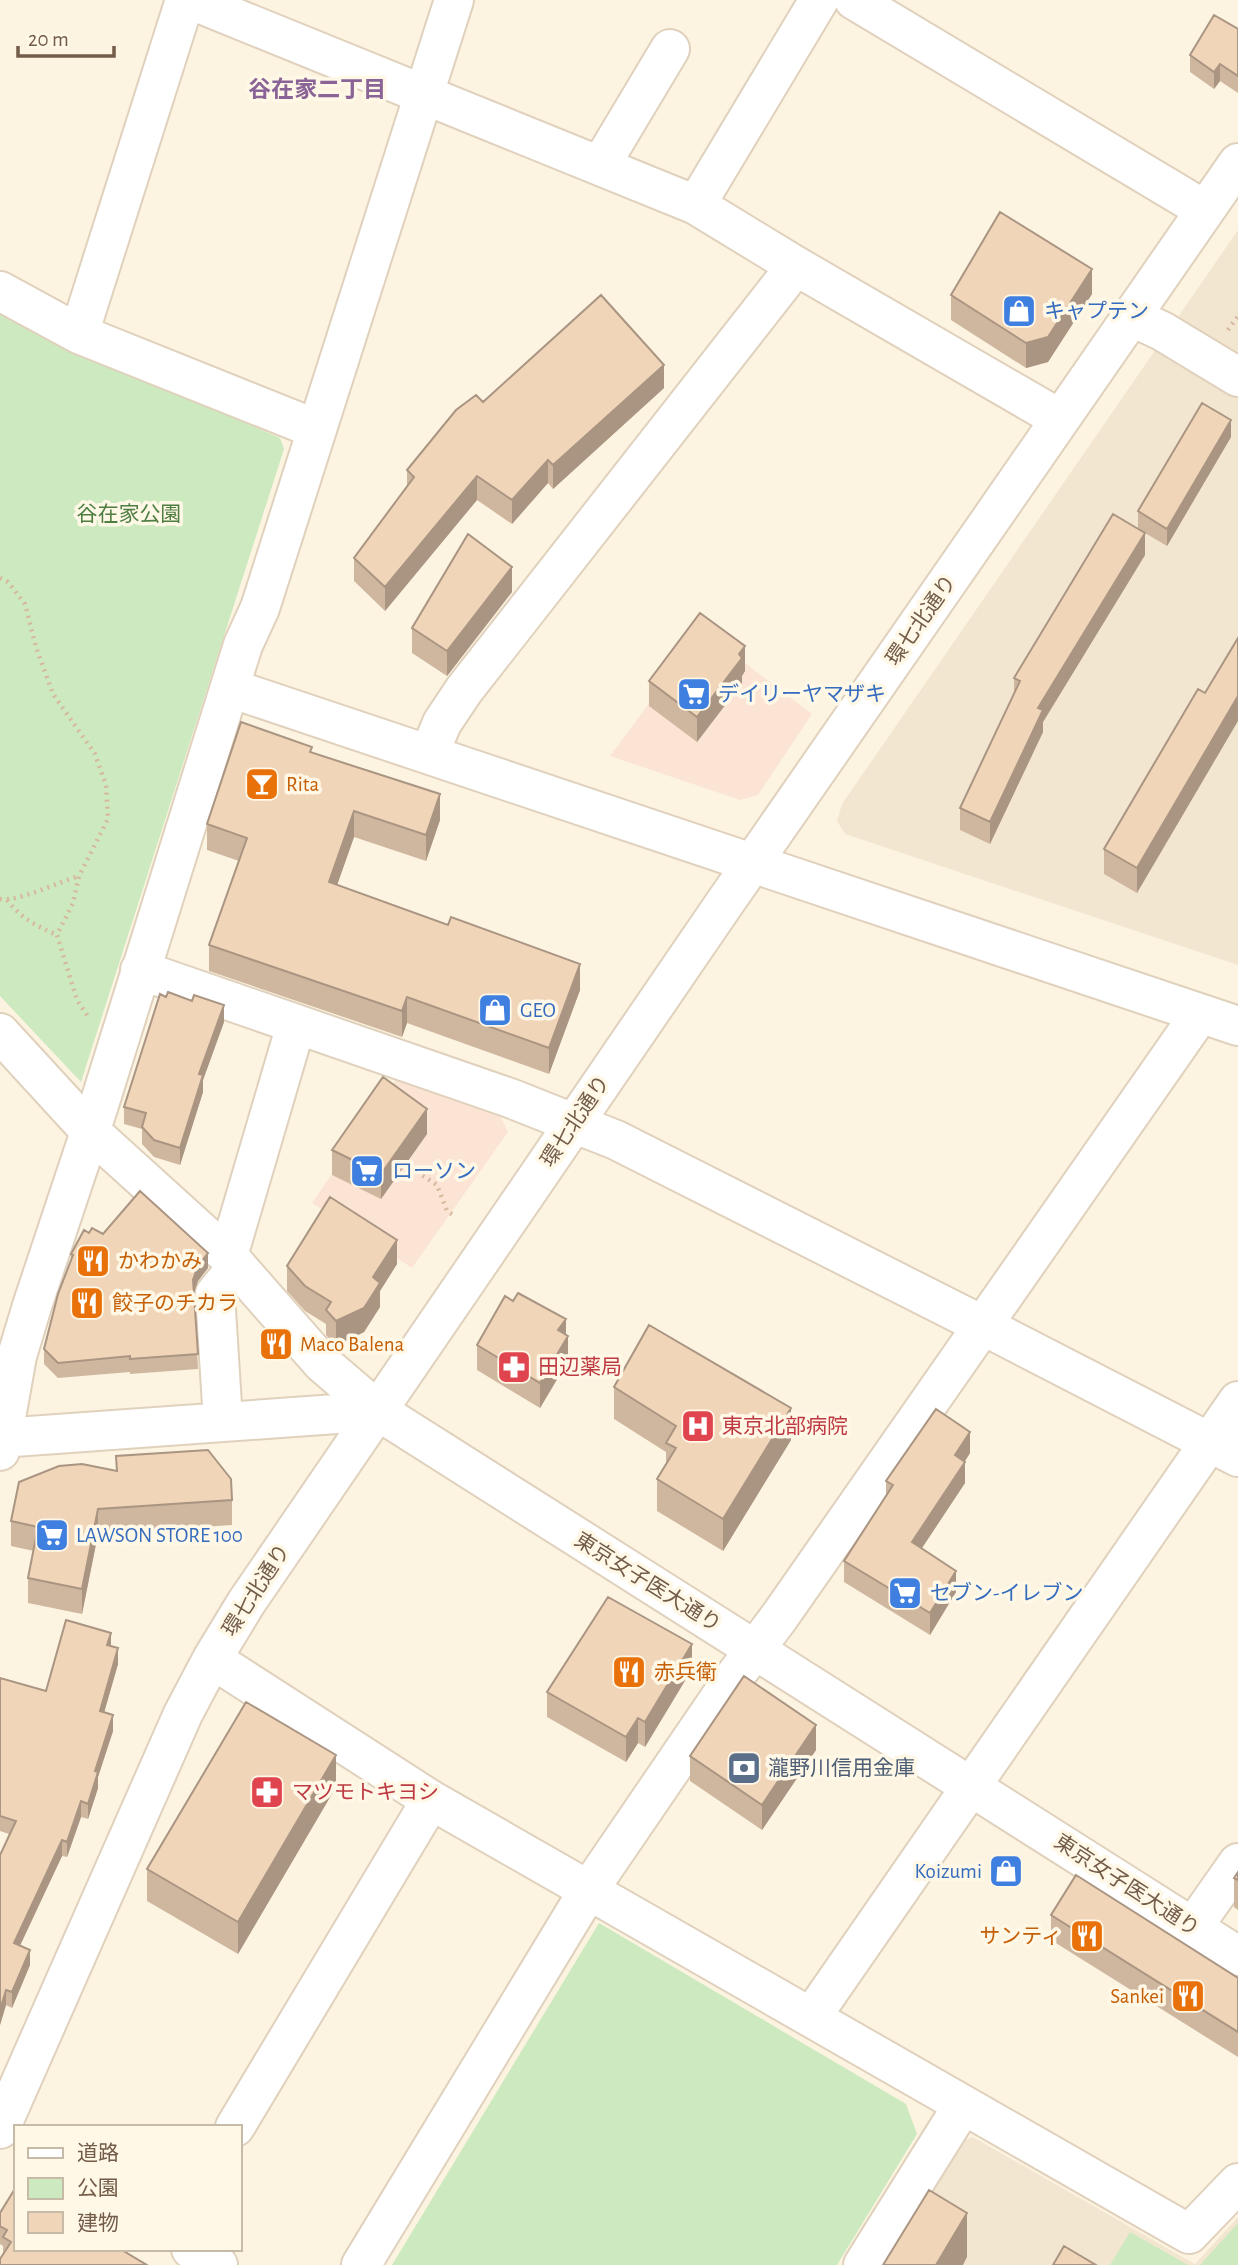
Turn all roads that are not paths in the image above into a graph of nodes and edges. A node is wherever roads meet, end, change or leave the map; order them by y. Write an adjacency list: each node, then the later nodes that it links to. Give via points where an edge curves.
1 (188, 0): 6 (street); 14 (street)
2 (454, 0): 6 (street)
3 (819, 0): 9 (street)
4 (854, 0): 10 (street)
5 (670, 50): 8 (street)
6 (424, 94): 8 (street); 17 (street)
7 (1238, 163): 10 (street, 環七北通り)
8 (600, 166): 9 (street)
9 (696, 205): 11 (street)
10 (1205, 210): 13 (street, 環七北通り)
11 (796, 266): 16 (street); 19 (street, via 464,690)
12 (0, 290): 14 (street)
13 (1132, 317): 15 (street); 16 (street, 環七北通り)
14 (79, 334): 17 (street)
15 (1238, 377)
16 (1060, 419): 20 (street, 環七北通り)
17 (316, 429): 18 (street)
18 (230, 688): 19 (street); 21 (street)
19 (429, 754): 20 (street)
20 (752, 864): 22 (street); 26 (street, 環七北通り)
21 (140, 970): 23 (street); 27 (street)
22 (1200, 1014): 24 (street); 29 (street)
23 (296, 1026): 26 (street); 28 (street)
24 (1238, 1026)
25 (0, 1033): 27 (street, 東京女子医大通り)
26 (573, 1124): 29 (street, via 628,1146); 31 (street, 環七北通り)
27 (90, 1131): 28 (street, 東京女子医大通り); 33 (street, via 17,1356)
28 (232, 1261): 31 (street, 東京女子医大通り, via 322,1363); 32 (street, via 215,1294)
29 (984, 1326): 34 (street); 35 (street)
30 (1238, 1401): 34 (street)
31 (378, 1411): 32 (street); 35 (street, 東京女子医大通り); 36 (street, 環七北通り)
32 (223, 1421): 33 (street)
33 (1, 1443)
34 (1224, 1450): 37 (street)
35 (756, 1649): 37 (street, 東京女子医大通り); 40 (street)
36 (212, 1659): 38 (street); 46 (street, 環七北通り, via 183,1714)
37 (972, 1786): 41 (street, 東京女子医大通り); 43 (street)
38 (431, 1800): 40 (street); 45 (street)
39 (1238, 1863): 41 (street)
40 (588, 1891): 43 (street); 50 (street)
41 (1193, 1927): 42 (street, 東京女子医大通り)
42 (1238, 1956)
43 (813, 2017): 44 (street)
44 (963, 2105): 47 (street, via 1189,2234); 51 (street)
45 (236, 2125)
46 (0, 2129)
47 (1238, 2183)
48 (194, 2251): 49 (street)
49 (218, 2265)
50 (361, 2265)
51 (863, 2265)

